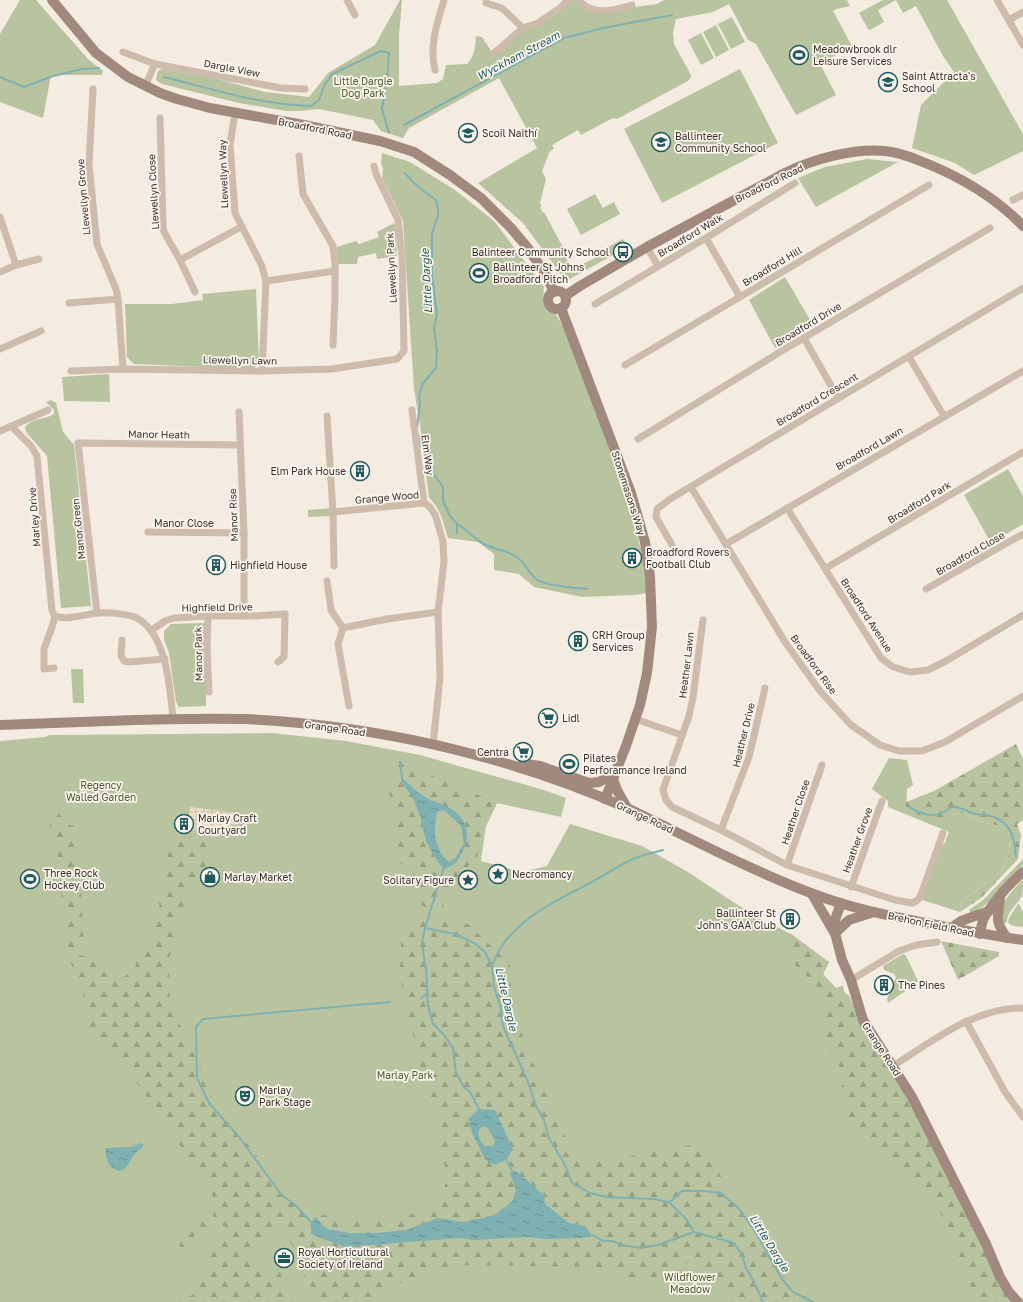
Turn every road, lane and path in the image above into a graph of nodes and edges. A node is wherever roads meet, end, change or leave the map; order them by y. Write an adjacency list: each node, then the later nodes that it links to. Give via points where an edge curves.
1 (52, 0): 18 (street, Broadford Road, via 96,52)
2 (347, 0): 10 (street)
3 (444, 0): 17 (street, via 433,46)
4 (486, 0): 12 (street, via 486,3 502,8)
5 (568, 0): 12 (street, via 538,23)
6 (579, 0): 8 (street, via 583,5 598,10 610,11)
7 (998, 0): 11 (street)
8 (632, 5)
9 (1023, 12): 11 (street)
10 (355, 15)
11 (1009, 20): 13 (street)
12 (523, 28): 15 (street)
13 (1023, 45)
14 (123, 52): 16 (street, Dargle View)
15 (493, 54)
16 (155, 64): 18 (street); 20 (street, Dargle View, via 281,88)
17 (435, 70)
18 (145, 86): 21 (street, Broadford Road, via 177,99)
19 (93, 89): 47 (street, Llewellyn Grove, via 89,165 97,244)
20 (305, 89)
21 (235, 113): 31 (street, Llewellyn Way, via 230,145 235,213); 44 (street, Broadford Road, via 380,141 414,152 481,198 527,247)
22 (160, 118): 36 (street, Llewellyn Close, via 163,225 164,232)
23 (299, 156): 39 (street, via 304,194 333,246)
24 (374, 166): 55 (street, Llewellyn Park, via 398,220 402,257)
25 (795, 183): 33 (street, Broadford Walk)
26 (929, 185): 46 (street, Broadford Hill)
27 (1023, 195): 28 (street)
28 (1013, 200)
29 (0, 218): 37 (street)
30 (1023, 226): 34 (street, Broadford Road, via 995,201 943,170 898,154 864,151 843,153 790,170)
31 (241, 227): 36 (street); 41 (street, Llewellyn Way, via 262,266)
32 (990, 228): 52 (street, Broadford Drive)
33 (706, 238): 38 (street, Broadford Walk); 46 (street)
34 (647, 247): 38 (street); 45 (street, Broadford Road)
35 (39, 259): 37 (street)
36 (180, 260): 43 (street, Llewellyn Close)
37 (16, 265): 40 (street)
38 (658, 266): 49 (street, Broadford Walk)
39 (335, 271): 41 (street); 53 (street)
40 (0, 272)
41 (266, 282): 60 (street, Llewellyn Way)
42 (1023, 288): 56 (street, Broadford Crescent)
43 (194, 292)
44 (554, 292): 45 (street, via 559,291); 50 (street, via 549,298 549,304 555,309)
45 (565, 296): 50 (street, via 565,305)
46 (740, 297): 57 (street, Broadford Hill)
47 (118, 299): 48 (street); 58 (street, Llewellyn Grove)
48 (69, 303)
49 (595, 304)
50 (560, 308): 105 (street, Stonemasons Way, via 631,493 645,542 652,591 652,635 647,673)
51 (41, 331): 54 (street)
52 (804, 338): 62 (street); 70 (street, Broadford Drive)
53 (333, 344)
54 (0, 349)
55 (404, 350): 60 (street, Llewellyn Lawn, via 398,359 332,369)
56 (909, 357): 62 (street, Broadford Crescent); 67 (street)
57 (626, 365)
58 (123, 369): 59 (street, Llewellyn Lawn); 60 (street, Llewellyn Lawn)
59 (71, 371)
60 (262, 371)
61 (1023, 371): 67 (street, Broadford Lawn)
62 (838, 398): 74 (street, Broadford Crescent)
63 (48, 410): 68 (street)
64 (412, 410): 75 (street, Elm Way)
65 (239, 412): 72 (street, Manor Rise)
66 (327, 416): 77 (street)
67 (944, 416): 76 (street, Broadford Lawn)
68 (11, 426): 69 (street); 90 (street, Marley Drive, via 31,446 37,456 52,611)
69 (0, 431)
70 (638, 439)
71 (78, 443): 72 (street, Manor Heath); 88 (street, Manor Green)
72 (240, 445): 79 (street, Manor Rise)
73 (1023, 452): 84 (street, Broadford Park)
74 (691, 486): 81 (street, Broadford Rise); 82 (street, Broadford Crescent, via 657,509 656,517)
75 (424, 503): 77 (street, Grange Wood); 87 (street, Grange Wood, via 435,515 443,542 444,561)
76 (787, 508): 81 (street, Broadford Lawn); 84 (street, Broadford Avenue)
77 (333, 512): 83 (street)
78 (148, 532): 79 (street, Manor Close)
79 (244, 533): 92 (street, Manor Rise)
80 (1023, 534): 86 (street, Broadford Close)
81 (726, 544): 102 (street, Broadford Rise, via 786,642 820,691 851,725 880,745 899,751 922,751 945,742)
82 (672, 545)
83 (334, 566)
84 (826, 568): 89 (street, Broadford Avenue, via 881,658 893,667 910,672 928,670 946,661)
85 (327, 581): 94 (street, via 331,610)
86 (926, 589)
87 (438, 612): 94 (street); 108 (street, Grange Wood, via 440,677)
88 (97, 613): 90 (street, via 63,618); 95 (street, via 137,618)
89 (1023, 615)
90 (55, 616): 99 (street, via 44,649 44,669)
91 (208, 616): 92 (street, Highfield Drive); 95 (street, Highfield Drive, via 174,618); 101 (street, Manor Park)
92 (244, 616): 98 (street, Highfield Drive, via 285,614 284,656)
93 (702, 620): 107 (street, Heather Lawn, via 694,692)
94 (343, 628): 103 (street, via 338,644)
95 (152, 630): 97 (street)
96 (122, 640): 97 (street, via 121,656 124,661)
97 (165, 659): 104 (street)
98 (278, 662)
99 (54, 668)
100 (765, 688): 115 (street, Heather Drive, via 749,757)
101 (209, 692)
102 (1023, 696)
103 (349, 706)
104 (173, 719): 106 (street, Grange Road); 108 (street, Grange Road, via 243,719 308,724)
105 (635, 719): 107 (street); 111 (street, Stonemasons Way)
106 (0, 725)
107 (682, 735): 115 (street, Heather Lawn, via 663,790 666,800 672,807)
108 (433, 745): 110 (street, Grange Road)
109 (822, 765): 117 (street, Heather Close)
110 (516, 767): 111 (street, via 527,764 540,766 594,784); 112 (street, Grange Road)
111 (614, 775): 112 (street, Stonemasons Way); 114 (street, via 617,790)
112 (604, 799): 114 (street, Grange Road)
113 (882, 801): 119 (street, Heather Grove)
114 (627, 808): 120 (street, Grange Road)
115 (721, 830): 117 (street)
116 (943, 833): 119 (street, via 918,900 907,903)
117 (787, 865): 119 (street)
118 (1023, 872): 121 (street)
119 (851, 887)
120 (812, 894): 122 (street, Grange Road); 126 (street)
121 (1000, 896): 123 (street); 128 (street, via 997,919)
122 (841, 903): 124 (street, Brehon Field Road); 126 (street, Grange Road)
123 (989, 911): 125 (street, via 961,921); 127 (street, via 982,921)
124 (874, 912): 125 (street, Brehon Field Road); 126 (street, via 849,920)
125 (951, 928): 127 (street, Brehon Field Road)
126 (834, 933): 131 (street, Grange Road)
127 (980, 934): 128 (street, Brehon Field Road)
128 (1007, 938): 129 (street, Brehon Field Road)
129 (1023, 940)
130 (937, 942): 131 (street, via 899,951)
131 (851, 980): 134 (street, Grange Road, via 863,1020)
132 (1023, 1008): 133 (street, via 1005,1009)
133 (966, 1021): 134 (street); 135 (street, via 1005,1092)
134 (893, 1066): 136 (street, Grange Road, via 924,1120 1000,1277)
135 (1023, 1117)
136 (1018, 1302)

